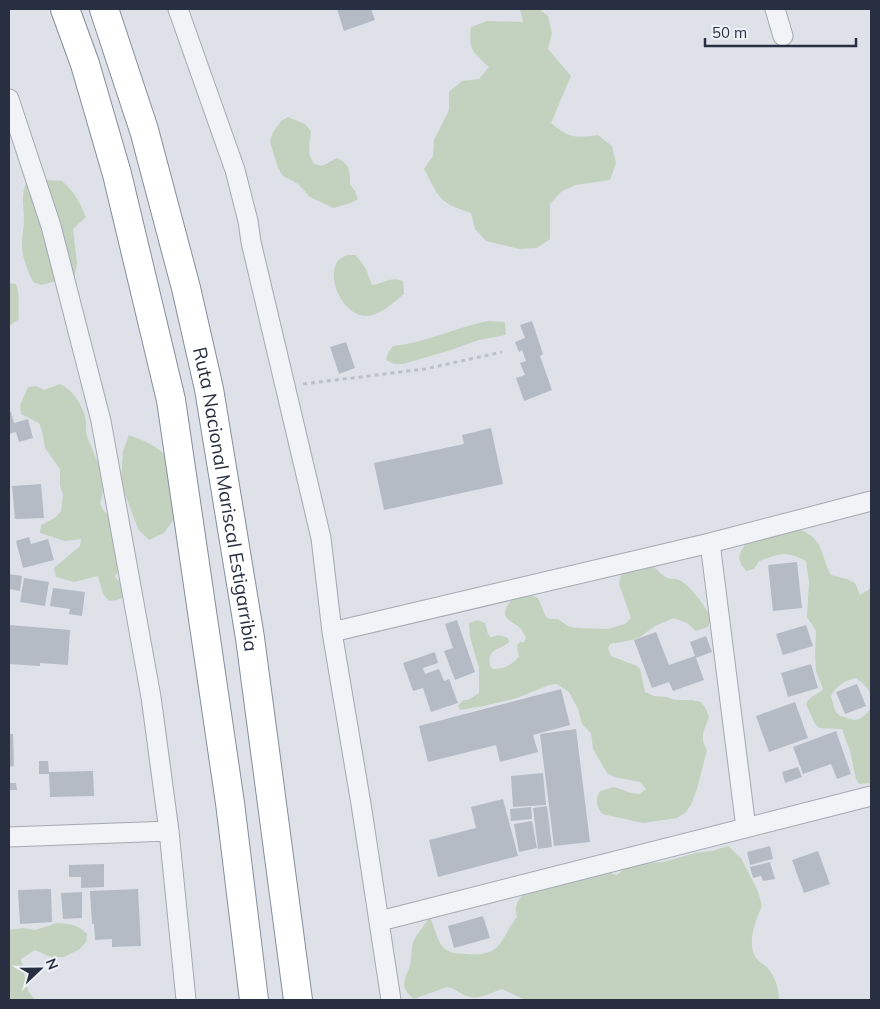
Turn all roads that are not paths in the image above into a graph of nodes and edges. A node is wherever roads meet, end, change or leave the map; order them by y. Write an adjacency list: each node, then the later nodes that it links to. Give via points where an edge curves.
1 (65, 9): 16 (highway, Ruta Nacional Mariscal Estigarribia, via 85,64 117,174 171,400 230,803)
2 (104, 9): 17 (highway, Ruta Nacional Mariscal Estigarribia, via 144,130 210,389 250,638)
3 (178, 9): 9 (street, via 235,170 248,221 320,538)
4 (776, 9): 5 (street)
5 (783, 36)
6 (9, 99): 12 (street, via 51,226 101,421 152,697)
7 (871, 500): 8 (street)
8 (710, 543): 9 (street); 11 (street)
9 (332, 632): 14 (street)
10 (871, 796): 11 (street)
11 (746, 828): 14 (street)
12 (169, 831): 13 (street); 15 (street)
13 (9, 837)
14 (380, 921): 18 (street)
15 (186, 1000)
16 (254, 1000)
17 (298, 1000)
18 (391, 1000)

